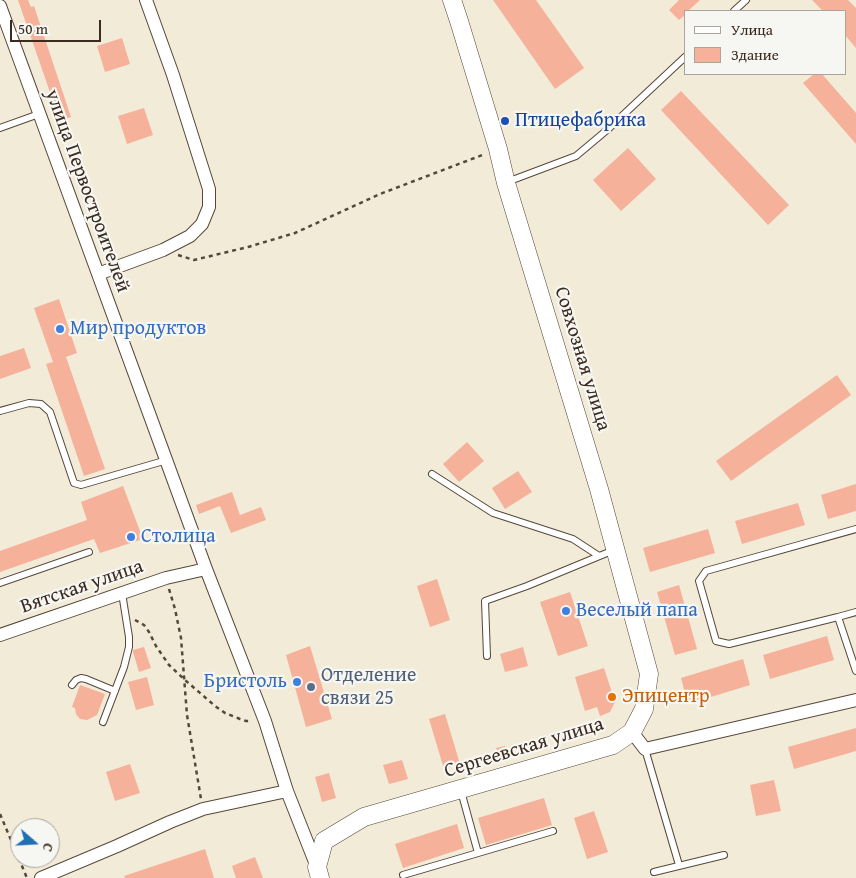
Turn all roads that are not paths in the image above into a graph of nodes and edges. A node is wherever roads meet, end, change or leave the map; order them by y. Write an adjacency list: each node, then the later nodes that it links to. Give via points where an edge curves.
1 (146, 0): 10 (street, via 209,189 209,207 202,224 190,236 163,250)
2 (452, 0): 9 (main road, Совхозная улица)
3 (746, 0): 5 (lane)
4 (0, 6): 7 (street, улица Первостроителей)
5 (735, 10)
6 (684, 58): 9 (lane, via 576,156)
7 (39, 114): 8 (lane); 10 (street, улица Первостроителей)
8 (0, 128)
9 (506, 183): 16 (main road, Совхозная улица, via 598,489)
10 (98, 274): 12 (street, улица Первостроителей)
11 (0, 411): 12 (lane, via 29,403 41,404 50,412 74,483 81,485)
12 (167, 460): 17 (street, улица Первостроителей)
13 (432, 474): 16 (lane, via 493,513)
14 (856, 529): 21 (lane, via 706,570 699,581 716,641 729,644)
15 (89, 552): 18 (lane)
16 (607, 552): 23 (lane, via 485,601); 29 (main road, Совхозная улица, via 649,674 644,709)
17 (206, 569): 19 (street, Вятская улица); 32 (street, улица Первостроителей)
18 (0, 584)
19 (122, 593): 22 (street, Вятская улица); 26 (lane, via 130,637)
20 (856, 612): 21 (lane)
21 (838, 617): 24 (lane)
22 (0, 635)
23 (487, 656)
24 (856, 671)
25 (72, 685): 26 (lane, via 82,678)
26 (115, 691): 28 (lane)
27 (856, 700): 30 (street)
28 (103, 722)
29 (632, 732): 30 (street, Сергеевская улица); 31 (main road, Сергеевская улица, via 613,745)
30 (645, 749): 36 (lane)
31 (460, 789): 34 (lane); 38 (main road, Сергеевская улица, via 364,817 324,842)
32 (287, 790): 38 (street, улица Первостроителей); 40 (street, via 203,809)
33 (553, 832): 34 (lane)
34 (478, 853): 39 (lane)
35 (724, 855): 36 (lane)
36 (679, 865): 37 (lane)
37 (654, 872)
38 (318, 873)
39 (402, 875)
40 (41, 878)

